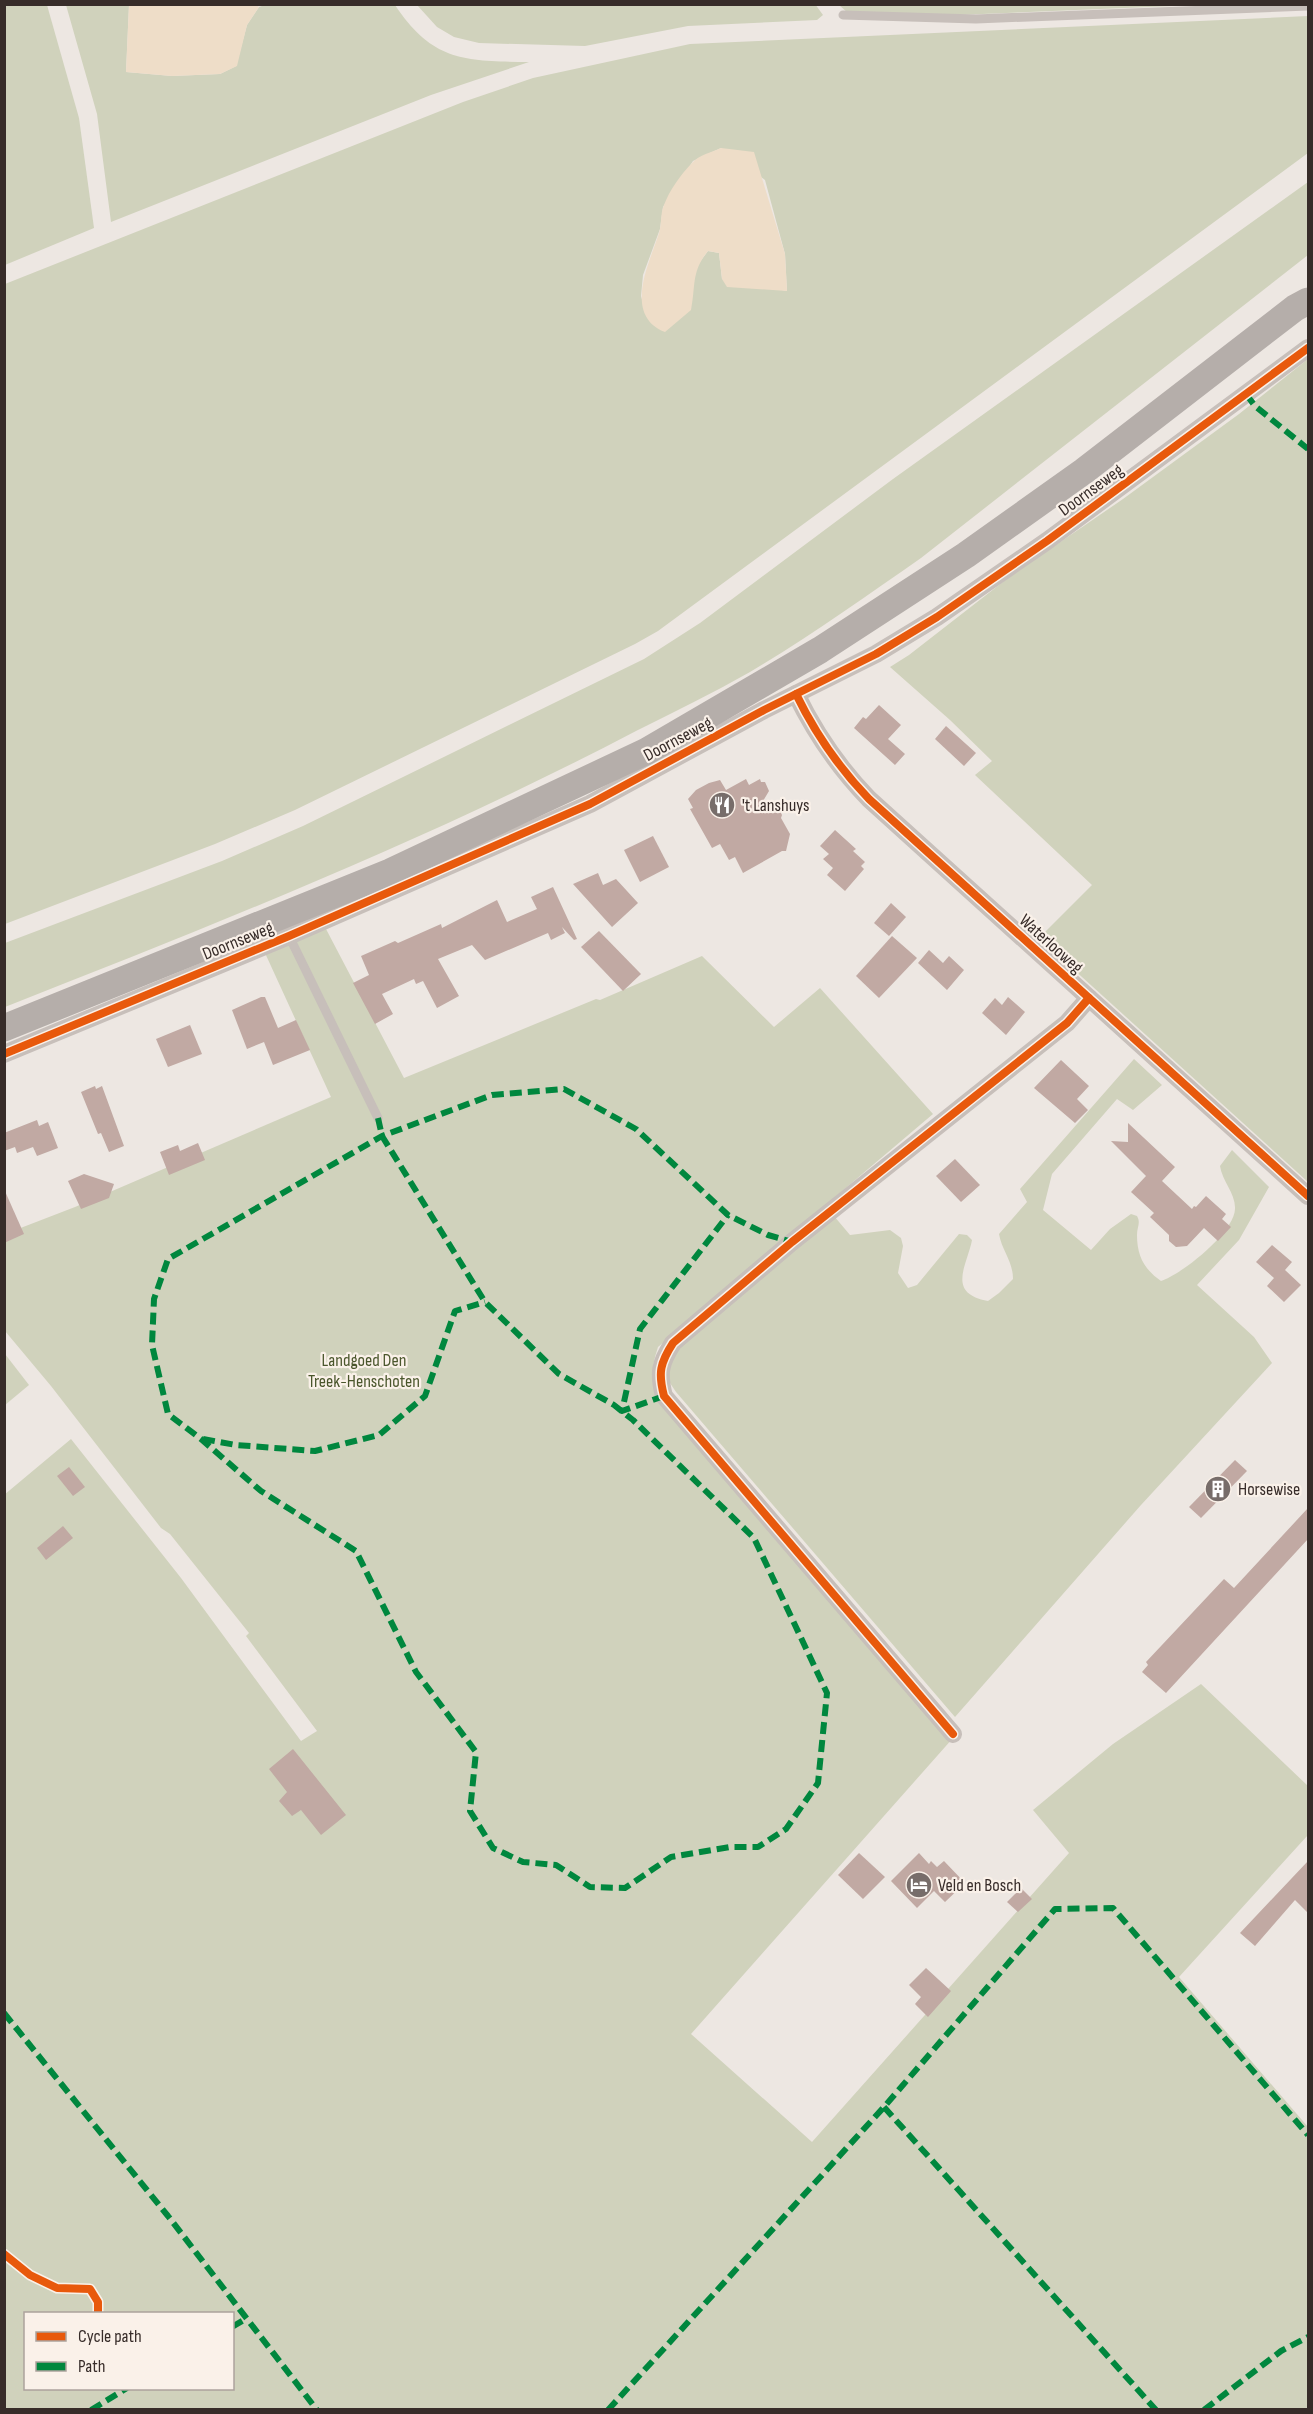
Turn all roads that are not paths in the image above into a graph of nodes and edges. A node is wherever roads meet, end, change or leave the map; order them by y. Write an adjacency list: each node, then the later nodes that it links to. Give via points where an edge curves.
1 (1308, 6): 2 (lane, via 976,19)
2 (843, 15)
3 (1304, 299): 8 (main road, Doornseweg, via 1084,471 966,555 820,650 647,751 390,872)
4 (1308, 348): 5 (street, Doornseweg, via 1047,541 945,611 876,654)
5 (796, 694): 6 (street, Doornseweg, via 590,804); 7 (street, Waterlooweg, via 814,728 856,785)
6 (289, 936): 9 (street, Doornseweg); 10 (lane)
7 (1089, 998): 11 (street, Waterlooweg); 12 (street, via 1067,1023 792,1242 673,1343 664,1356 659,1376 664,1396)
8 (4, 1028)
9 (4, 1054)
10 (378, 1118)
11 (1308, 1196)
12 (953, 1734)

